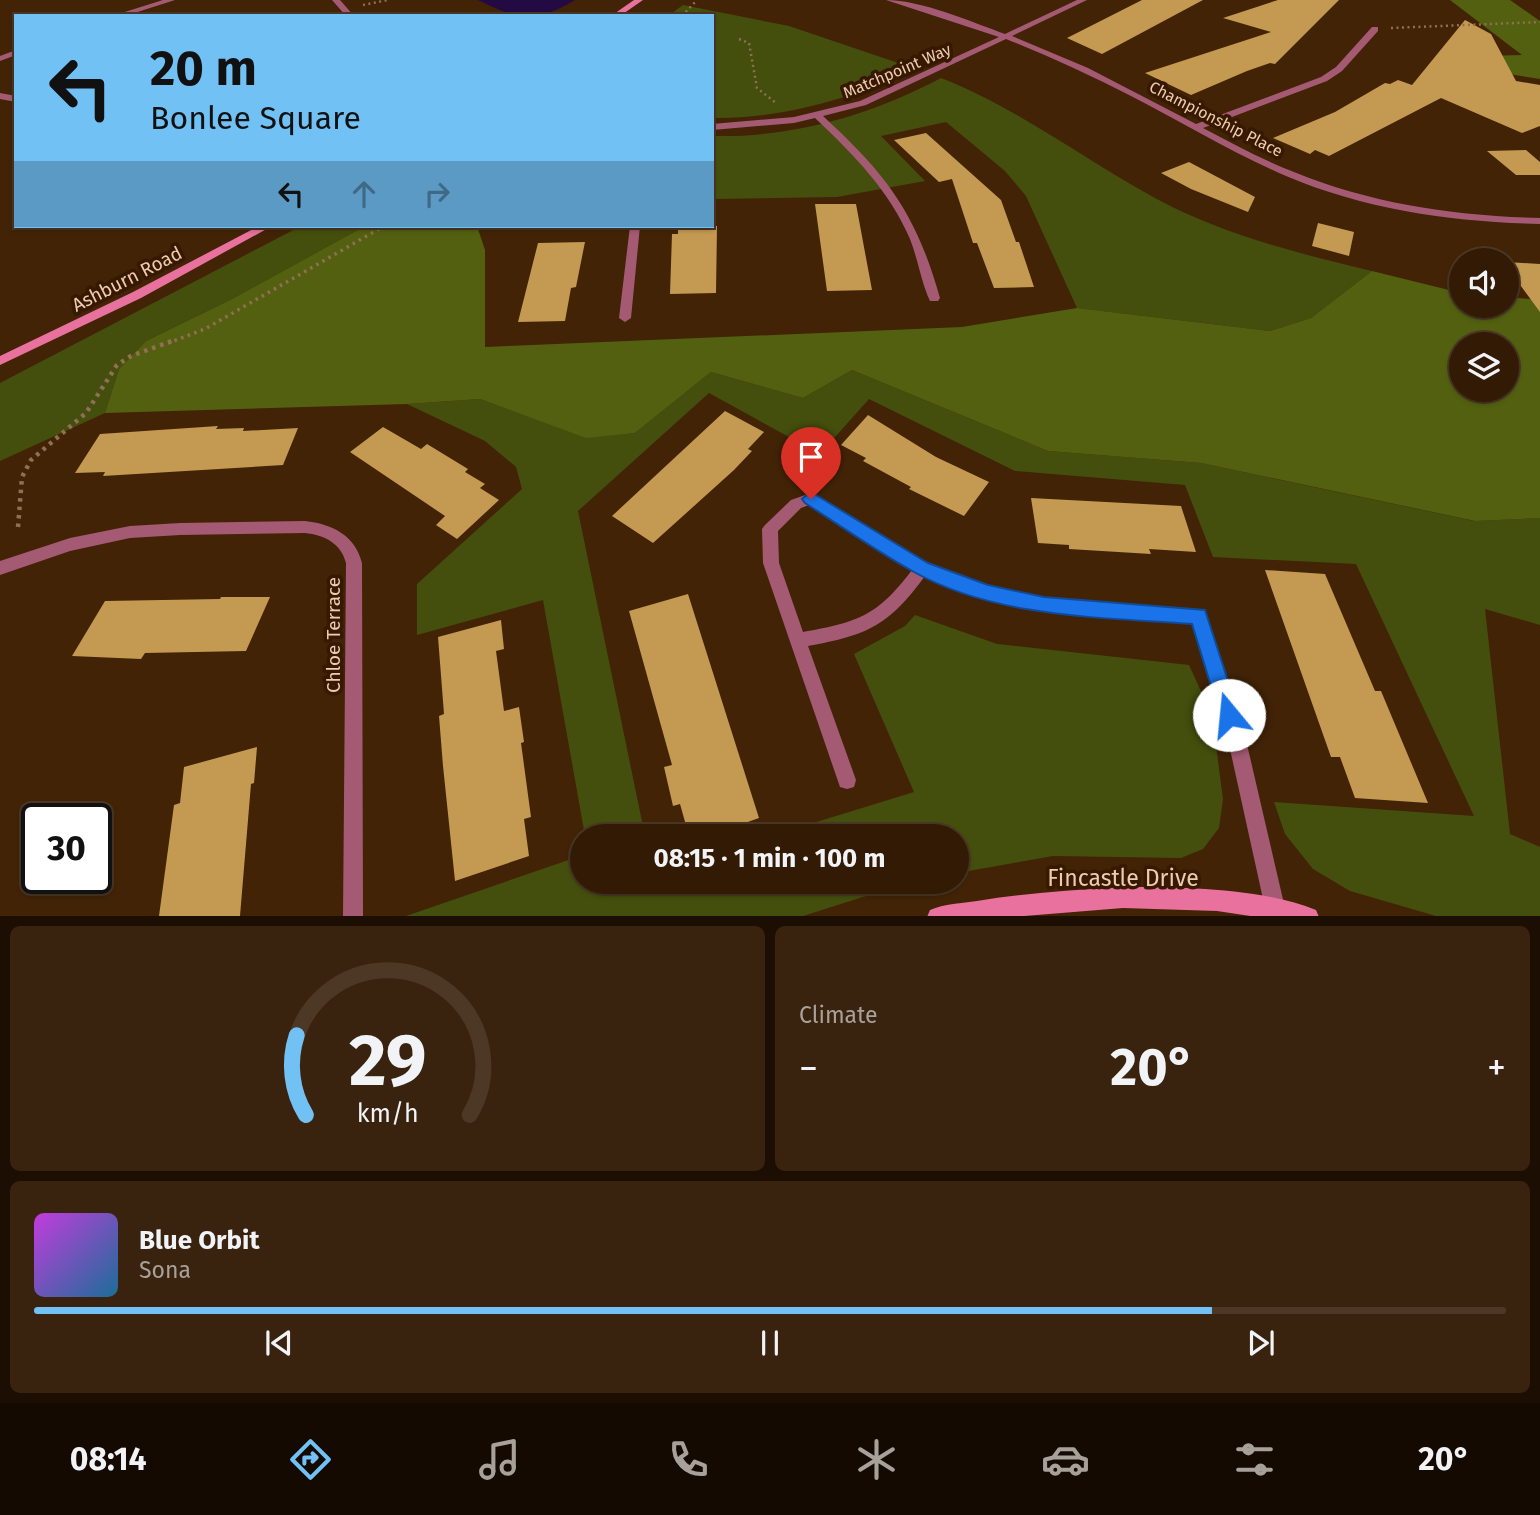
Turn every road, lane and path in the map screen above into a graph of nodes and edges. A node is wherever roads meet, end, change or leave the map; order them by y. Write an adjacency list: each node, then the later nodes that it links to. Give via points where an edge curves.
1 (171, 0): 9 (street)
2 (337, 0): 10 (street)
3 (388, 0): 8 (path)
4 (639, 0): 11 (street)
5 (696, 0): 12 (path)
6 (890, 0): 15 (street, Championship Place)
7 (1083, 0): 15 (street, Matchpoint Way)
8 (363, 6)
9 (123, 14)
10 (349, 14)
11 (618, 14)
12 (684, 14)
13 (1540, 22): 14 (path)
14 (1375, 29): 20 (street, via 1324,79)
15 (1006, 37): 18 (street, Matchpoint Way, via 887,94); 20 (street, Championship Place, via 1088,71)
16 (739, 39): 17 (path, via 749,43 754,54 752,76 759,92)
17 (779, 108)
18 (818, 116): 19 (street, Matchpoint Way); 25 (street, via 899,204 916,236)
19 (714, 127)
20 (1197, 127): 21 (street, Championship Place, via 1293,175 1373,201 1461,217)
21 (1540, 221)
22 (263, 228): 27 (street, Ashburn Road)
23 (381, 228): 28 (path, via 205,330 117,365 86,413 31,460 22,477)
24 (635, 228): 26 (street)
25 (934, 298)
26 (625, 318)
27 (0, 361)
28 (18, 527)
29 (0, 568): 34 (street, Chloe Terrace, via 38,553 115,534 157,530 314,528 342,539 352,551 354,563)
30 (922, 568): 31 (street, via 894,607 875,622); 31 (street, via 811,499 796,504 770,529 771,563); 33 (street, via 987,592 1044,605 1199,616 1237,740)
31 (799, 640): 32 (street)
32 (848, 780)
33 (1275, 908): 35 (street, Fincastle Drive, via 1168,897 1080,898); 36 (street, Fincastle Drive)
34 (353, 916)
35 (937, 916)
36 (1309, 916)

